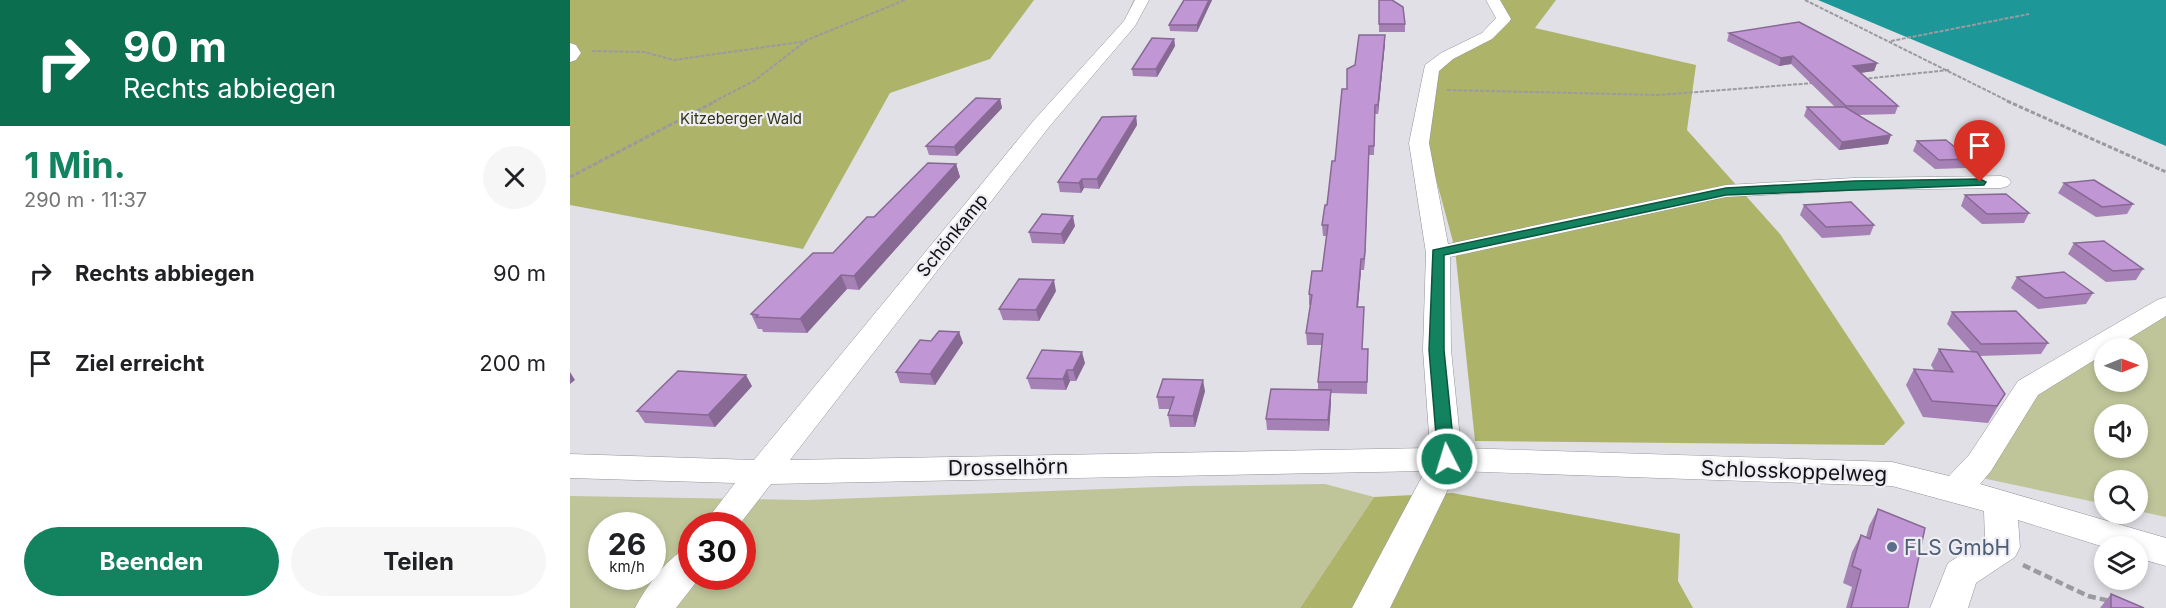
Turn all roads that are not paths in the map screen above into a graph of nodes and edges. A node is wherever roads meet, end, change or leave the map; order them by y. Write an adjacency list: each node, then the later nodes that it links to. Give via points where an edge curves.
1 (1142, 0): 8 (street, Schönkamp, via 1130,23 1042,123)
2 (1493, 0): 4 (street, via 1504,19 1487,36 1447,56 1431,69 1419,143)
3 (2001, 182): 4 (street, via 1726,191)
4 (1438, 253): 6 (street, via 1437,350)
5 (2166, 305): 9 (street, via 2028,387 1980,463)
6 (1447, 459): 8 (street, Drosselhörn); 9 (street, Schlosskoppelweg, via 1892,474); 15 (street)
7 (570, 466): 8 (street, Drosselhörn)
8 (763, 472): 11 (street, Schönkamp)
9 (1955, 491): 10 (street, Schlosskoppelweg)
10 (2000, 502): 12 (street, Schlosskoppelweg); 16 (street, via 2003,547 1961,574)
11 (731, 512)
12 (2166, 552)
13 (678, 578): 14 (street)
14 (654, 608)
15 (1371, 608)
16 (1949, 608)

